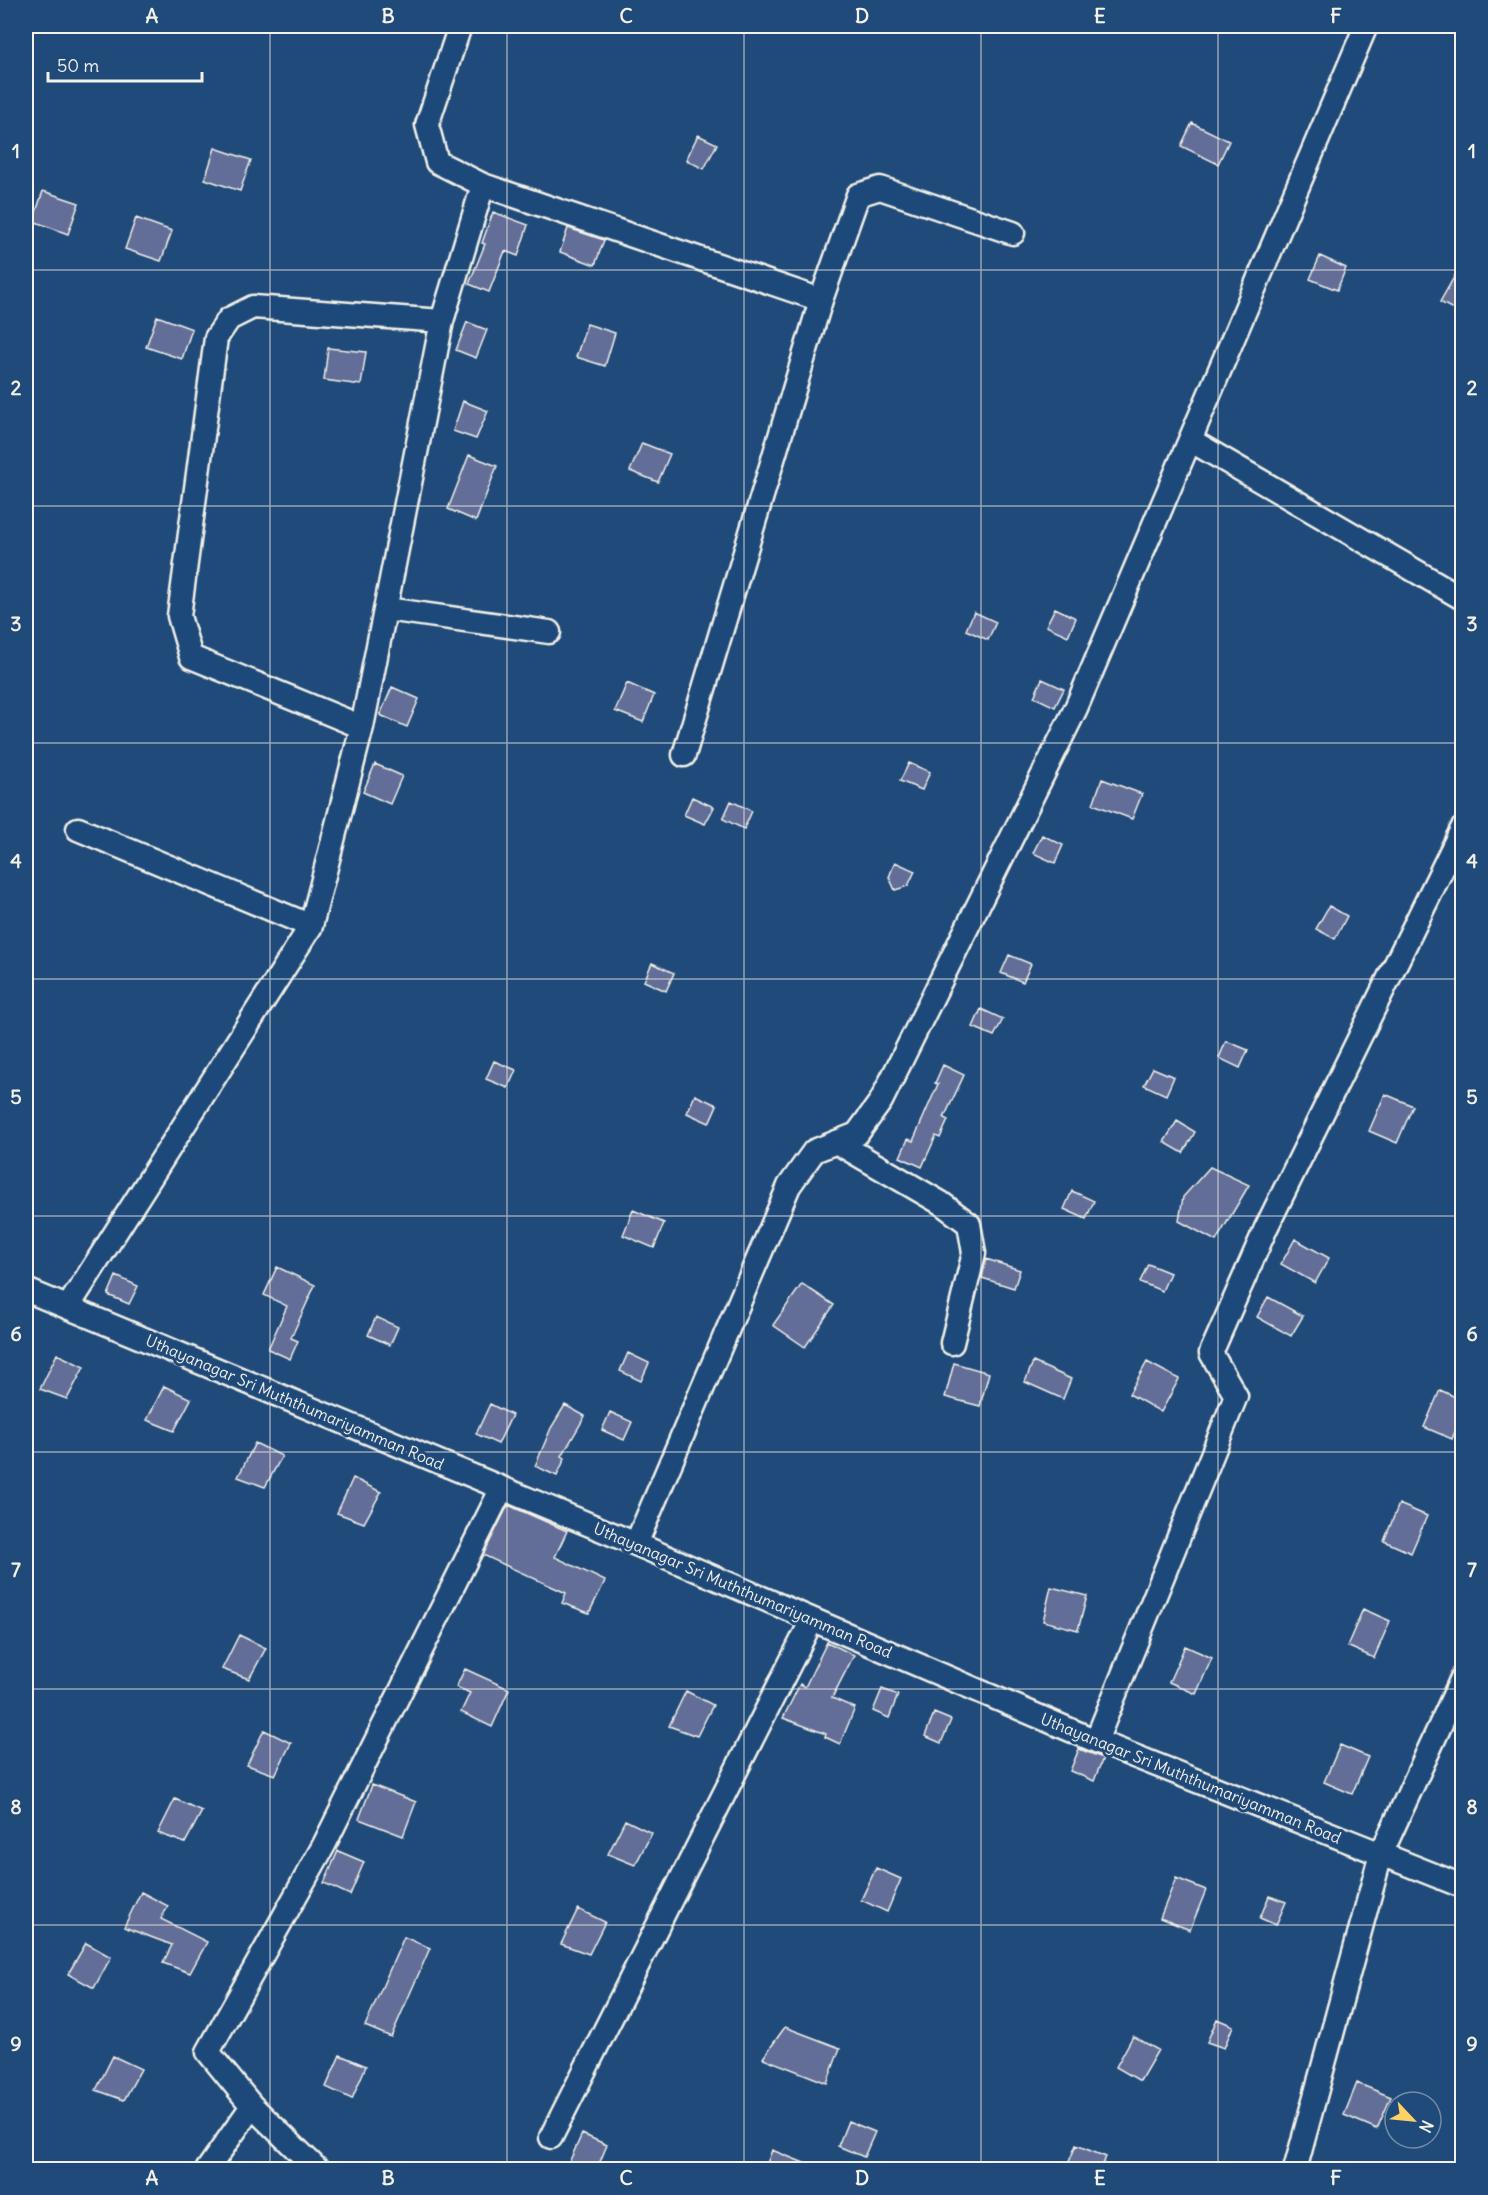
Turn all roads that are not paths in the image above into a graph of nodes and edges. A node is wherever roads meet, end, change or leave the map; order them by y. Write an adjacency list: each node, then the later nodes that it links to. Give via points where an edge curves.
1 (460, 26): 3 (street, via 427,125 437,162)
2 (1366, 26): 7 (street)
3 (483, 185): 5 (street); 6 (street)
4 (1012, 232): 5 (street, via 880,188 858,195)
5 (821, 300): 12 (street)
6 (442, 321): 9 (street); 11 (street, via 253,307 229,319 216,338 179,616 191,657)
7 (1190, 440): 8 (street); 16 (street, via 1076,708 881,1101 857,1134)
8 (1462, 597)
9 (386, 609): 10 (street); 11 (street)
10 (549, 632)
11 (362, 727): 15 (street)
12 (684, 755)
13 (78, 829): 15 (street)
14 (1462, 829): 24 (street, via 1266,1228 1211,1353 1236,1396)
15 (311, 926): 18 (street)
16 (836, 1142): 19 (street, via 941,1203 969,1224 974,1253); 21 (street, via 814,1151 789,1186)
17 (26, 1290): 18 (street, Uthayanagar Sri Muththumariyamman Road)
18 (68, 1307): 20 (street, Uthayanagar Sri Muththumariyamman Road)
19 (952, 1343)
20 (502, 1488): 21 (street, Uthayanagar Sri Muththumariyamman Road); 27 (street, via 324,1845 208,2052)
21 (636, 1544): 22 (street, Uthayanagar Sri Muththumariyamman Road)
22 (812, 1620): 24 (street, Uthayanagar Sri Muththumariyamman Road); 28 (street)
23 (1462, 1678): 25 (street)
24 (1096, 1741): 25 (street, Uthayanagar Sri Muththumariyamman Road)
25 (1381, 1854): 26 (street, Uthayanagar Sri Muththumariyamman Road); 31 (street)
26 (1462, 1886)
27 (252, 2106): 29 (street); 30 (street)
28 (551, 2137)
29 (207, 2169)
30 (318, 2169)
31 (1295, 2169)

